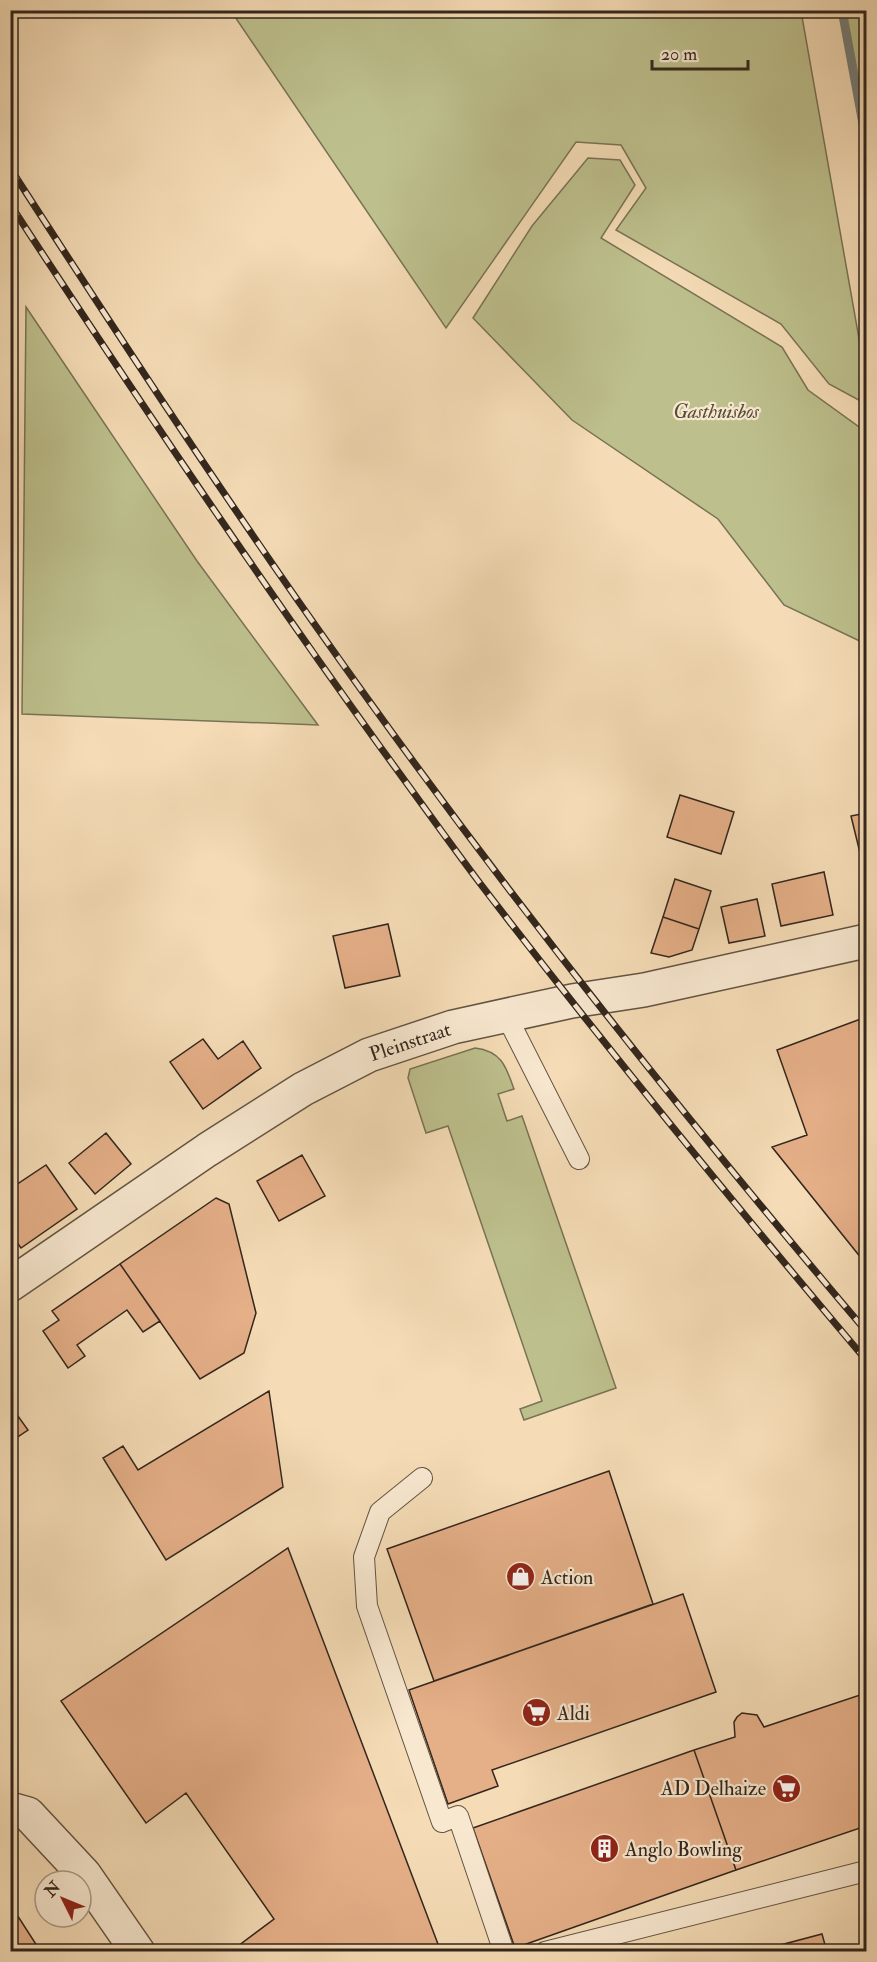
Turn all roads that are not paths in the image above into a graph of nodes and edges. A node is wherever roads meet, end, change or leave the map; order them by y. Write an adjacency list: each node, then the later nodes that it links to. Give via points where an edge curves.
1 (867, 941): 2 (street, Pleinstraat, via 644,990)
2 (506, 1015): 3 (lane); 4 (street, Pleinstraat, via 453,1027 369,1055 303,1089)
3 (579, 1160)
4 (10, 1285)
5 (422, 1478): 9 (lane, via 380,1512 364,1557 367,1606 442,1822 458,1816)
6 (10, 1809): 8 (street, via 28,1814 84,1875)
7 (867, 1871): 10 (lane)
8 (138, 1952)
9 (504, 1952)
10 (544, 1952)

